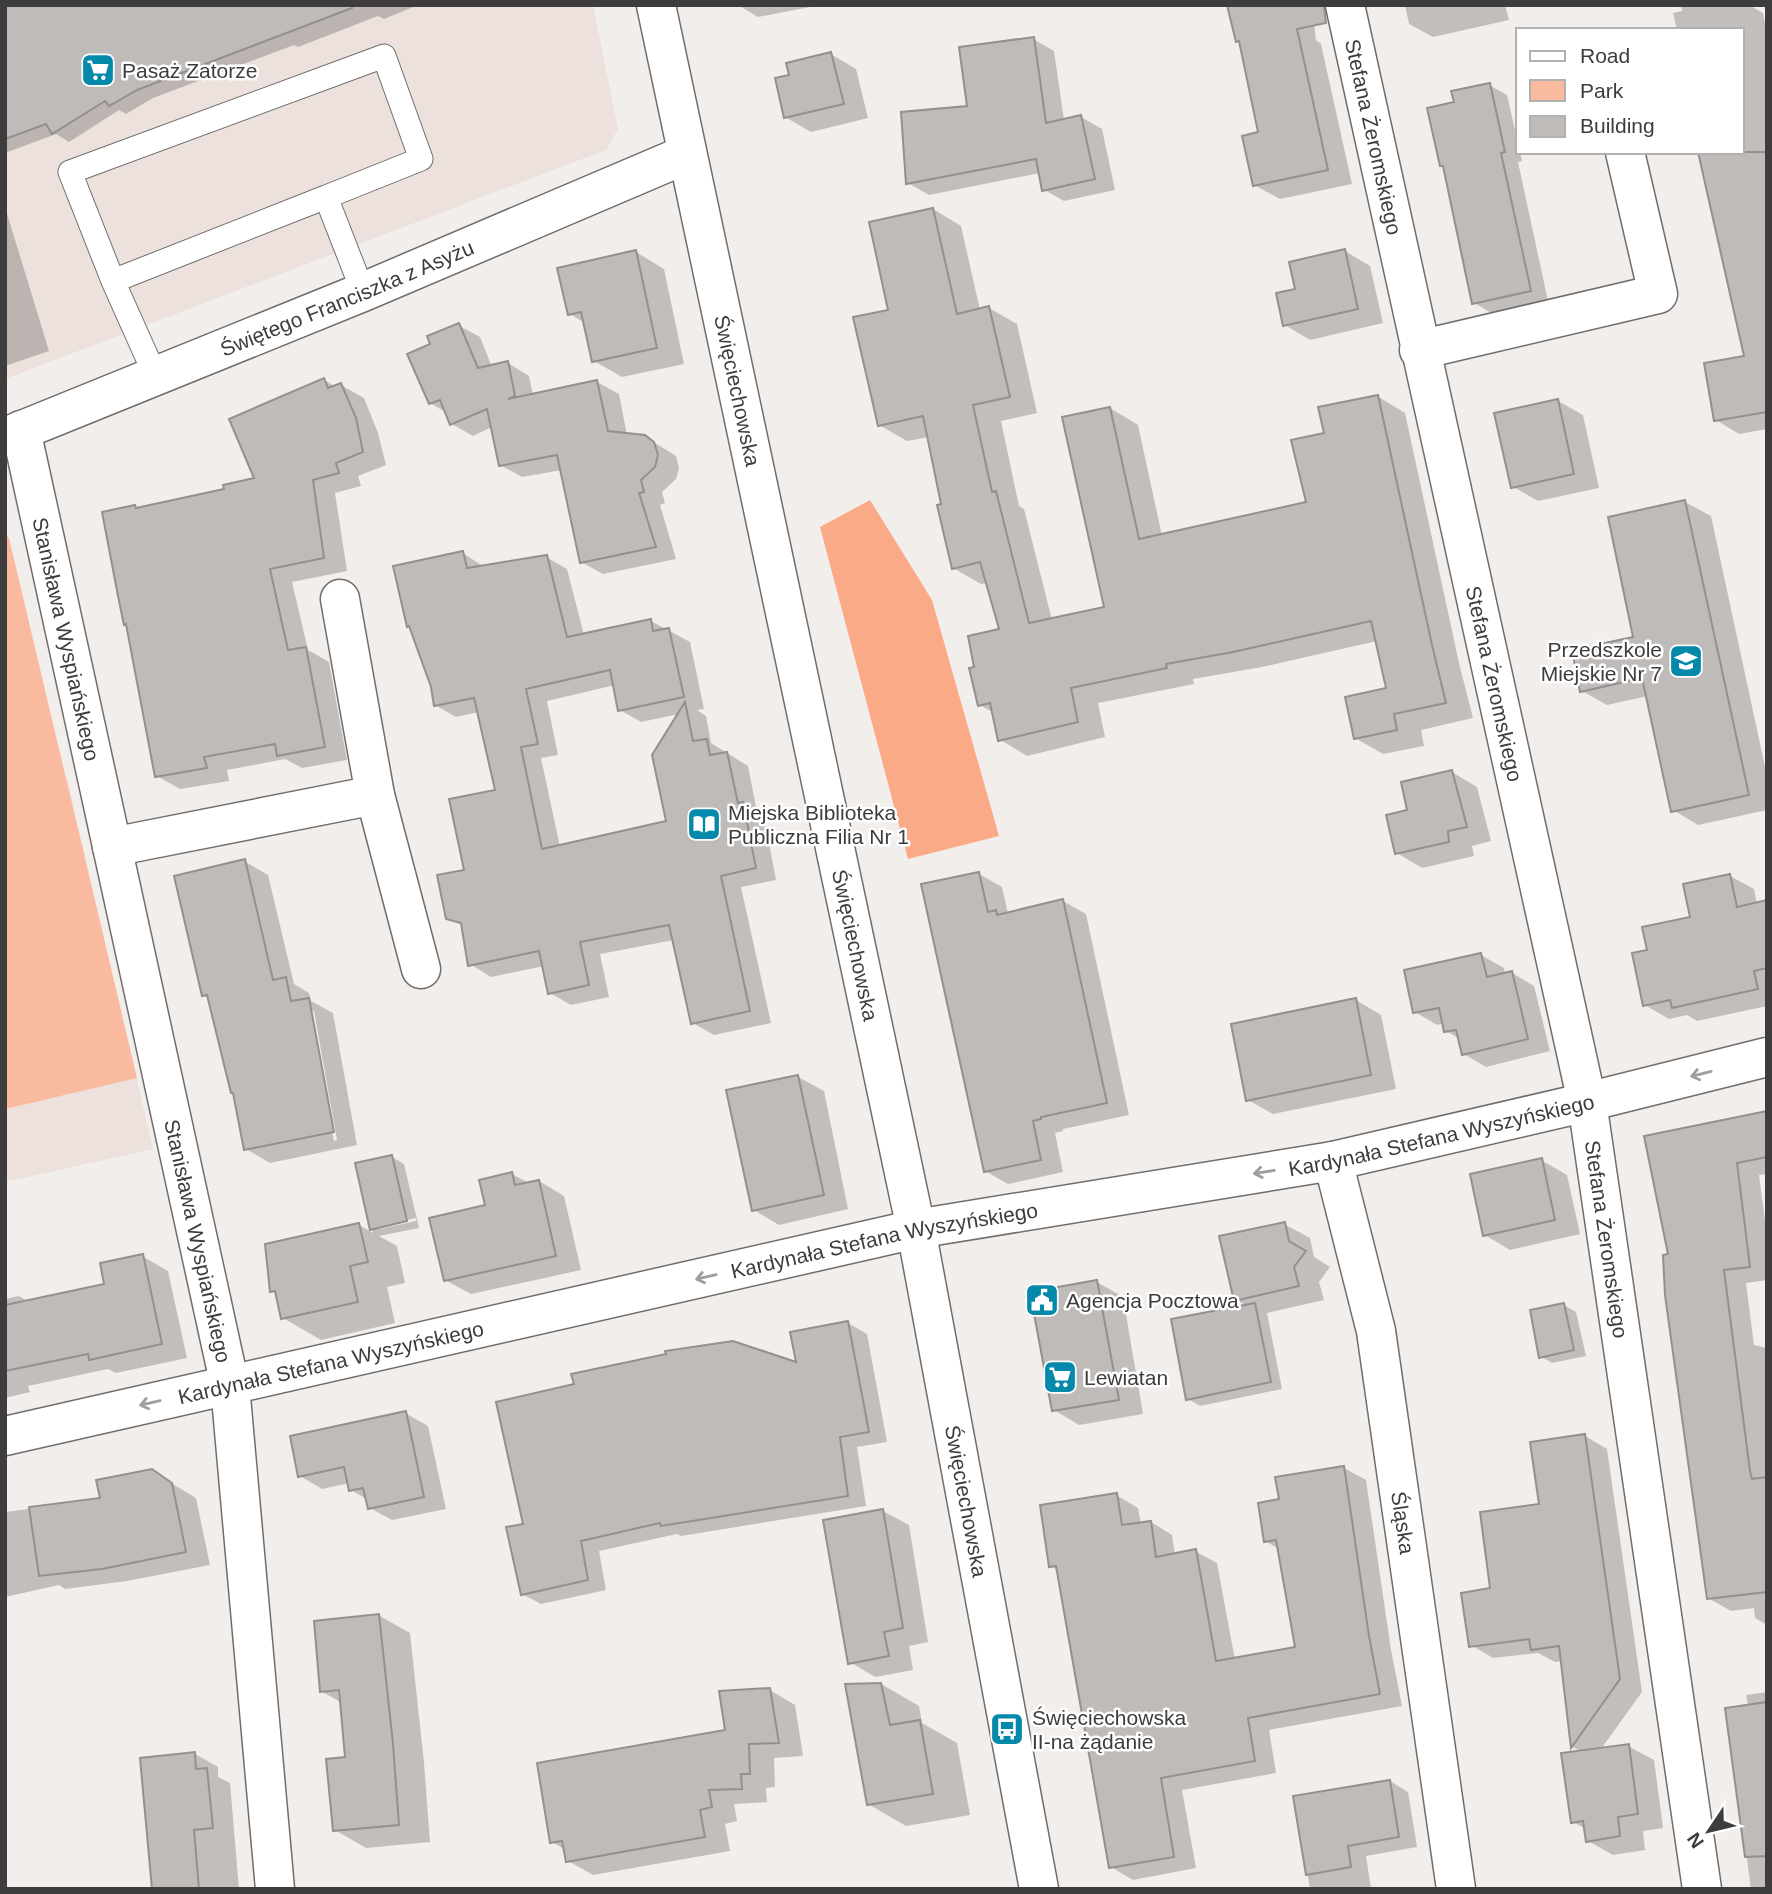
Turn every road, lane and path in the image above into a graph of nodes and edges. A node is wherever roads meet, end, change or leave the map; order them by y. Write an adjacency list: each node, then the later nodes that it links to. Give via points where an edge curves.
1 (656, 5): 3 (street, Święciechowska)
2 (1345, 5): 8 (street, Stefana Żeromskiego)
3 (687, 154): 7 (street, Świętego Franciszka z Asyżu); 18 (street, Święciechowska)
4 (1625, 154): 8 (street, via 1658,293)
5 (326, 197): 6 (lane); 6 (lane, via 421,159 384,56 69,172); 7 (lane)
6 (113, 281): 9 (lane)
7 (363, 292): 9 (street, Świętego Franciszka z Asyżu)
8 (1419, 350): 16 (street, Stefana Żeromskiego)
9 (155, 375): 10 (street, Świętego Franciszka z Asyżu)
10 (13, 433): 13 (street, Stanisława Wyspiańskiego)
11 (340, 599): 12 (street)
12 (375, 795): 13 (street); 14 (street)
13 (113, 847): 19 (street, Stanisława Wyspiańskiego)
14 (421, 969)
15 (1767, 1057): 16 (street, Kardynała Stefana Wyszyńskiego, one-way to 16)
16 (1587, 1102): 17 (street, Kardynała Stefana Wyszyńskiego); 24 (street, Stefana Żeromskiego)
17 (1333, 1161): 18 (street, Kardynała Stefana Wyszyńskiego, one-way to 18); 23 (street, Śląska, via 1376,1331)
18 (916, 1229): 19 (street, Kardynała Stefana Wyszyńskiego, one-way to 19); 22 (street, Święciechowska)
19 (230, 1386): 20 (street, Kardynała Stefana Wyszyńskiego, one-way to 20); 21 (street, Stanisława Wyspiańskiego)
20 (5, 1436)
21 (275, 1889)
22 (1039, 1889)
23 (1455, 1889)
24 (1702, 1889)

